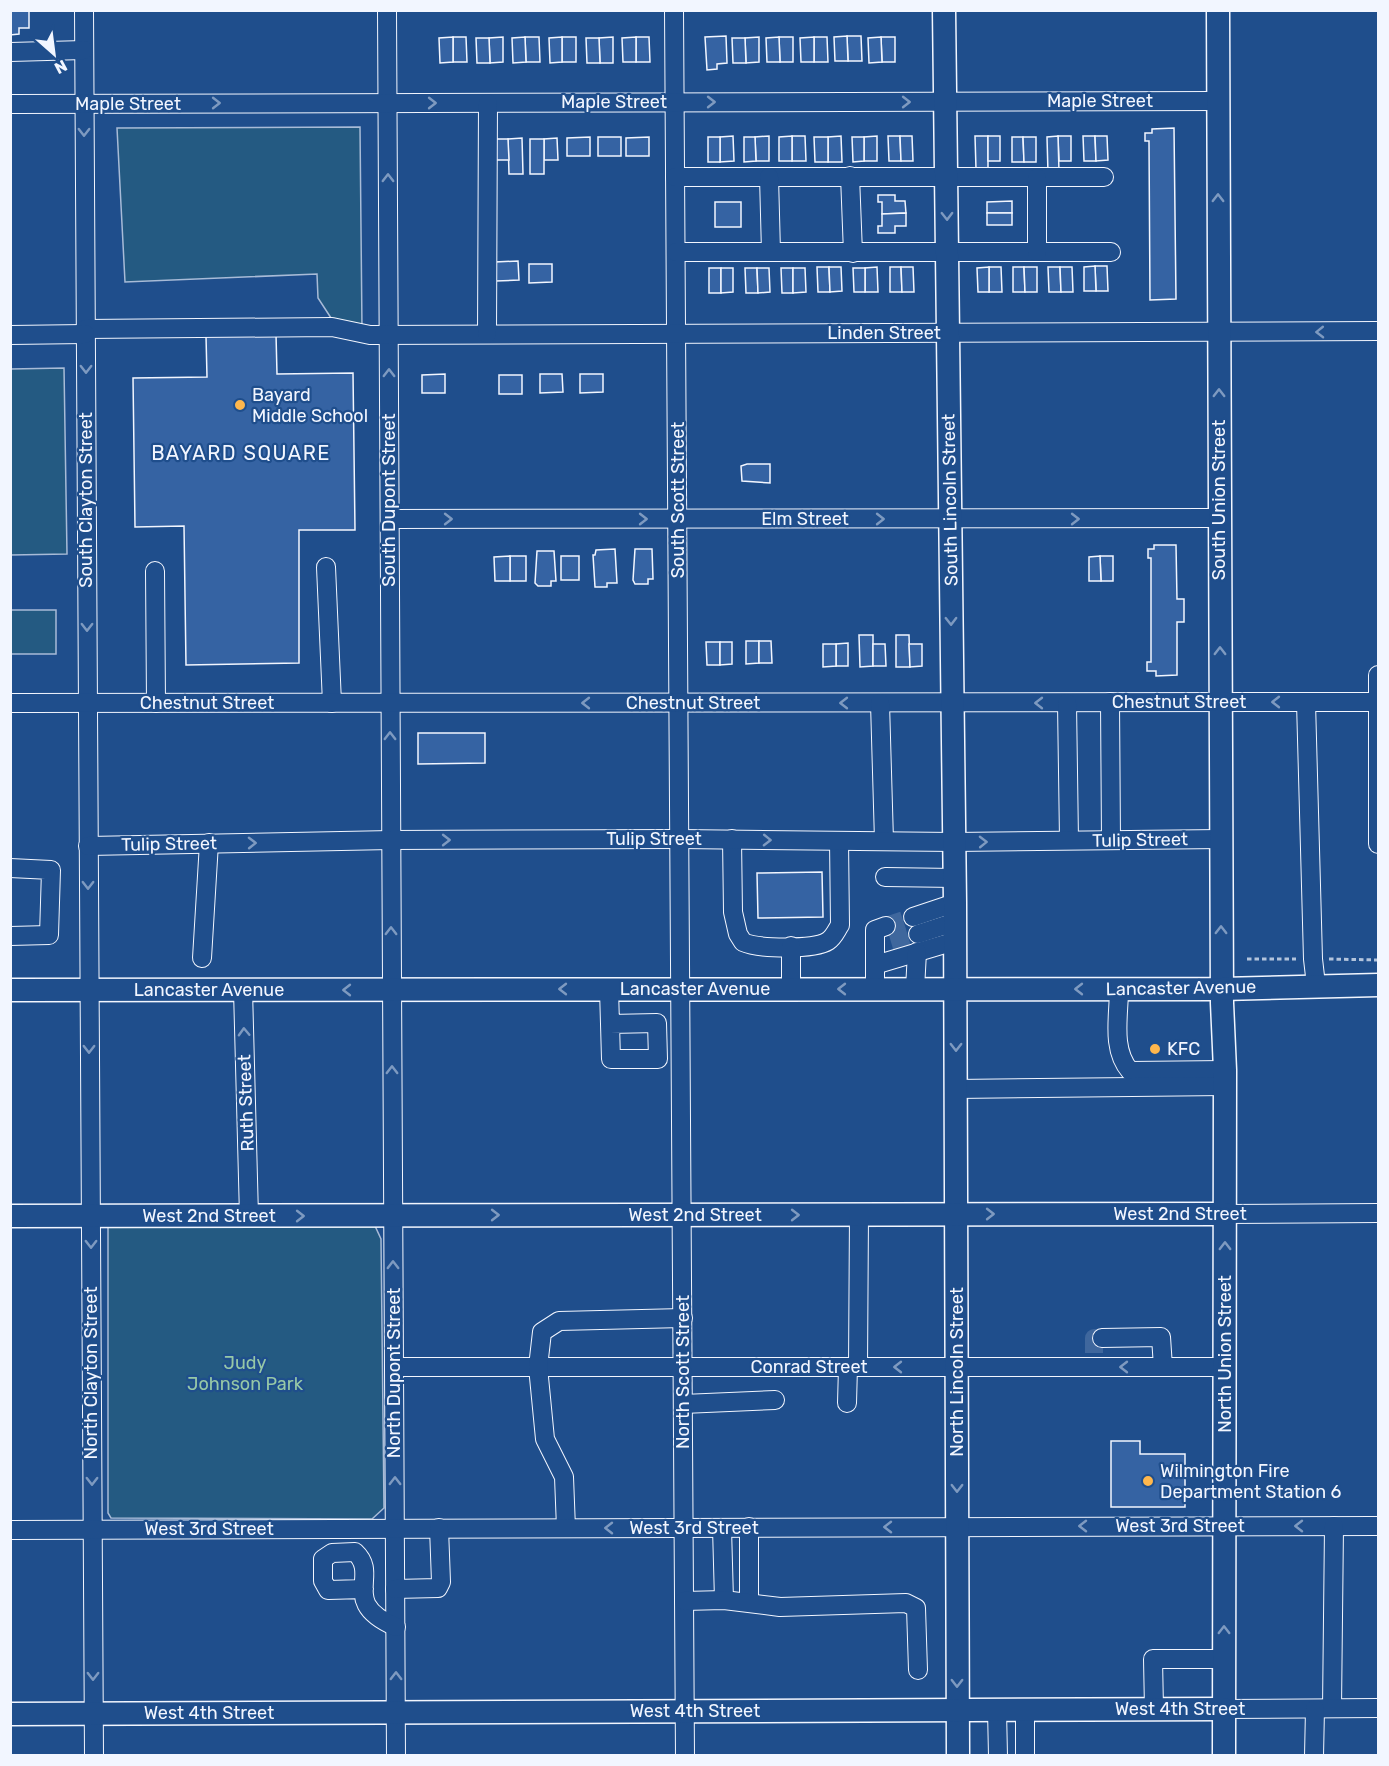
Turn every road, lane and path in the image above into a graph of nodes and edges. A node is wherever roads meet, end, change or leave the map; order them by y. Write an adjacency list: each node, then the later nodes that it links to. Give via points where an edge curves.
1 (84, 10): 6 (street, South Clayton Street)
2 (387, 10): 11 (street, South Dupont Street)
3 (674, 10): 9 (street, South Scott Street)
4 (944, 10): 10 (main road, South Lincoln Street)
5 (1218, 10): 8 (main road, South Union Street)
6 (84, 50): 7 (street); 14 (street, South Clayton Street)
7 (10, 52)
8 (1218, 101): 10 (street, Maple Street); 30 (main road, South Union Street, one-way to 8)
9 (675, 102): 10 (street, Maple Street, one-way to 10); 12 (street, Maple Street); 17 (street, South Scott Street)
10 (945, 102): 16 (main road, South Lincoln Street)
11 (387, 103): 12 (street, Maple Street, one-way to 12); 14 (street, Maple Street, one-way to 11); 31 (street, South Dupont Street, one-way to 11)
12 (488, 103): 32 (street)
13 (10, 104): 14 (street, Maple Street)
14 (84, 104): 28 (street, South Clayton Street, one-way to 28)
15 (850, 176): 16 (street); 18 (street); 25 (street)
16 (946, 176): 20 (street); 26 (main road, South Lincoln Street, one-way to 26)
17 (675, 177): 18 (street); 21 (street, South Scott Street)
18 (769, 177): 22 (street)
19 (1104, 177): 20 (street)
20 (1037, 178): 23 (street)
21 (676, 252): 22 (street); 33 (street, South Scott Street)
22 (771, 252): 25 (street)
23 (1036, 252): 24 (street); 26 (street)
24 (1111, 252)
25 (853, 253): 26 (street)
26 (947, 253): 29 (main road, South Lincoln Street)
27 (1378, 331): 30 (street, Linden Street, one-way to 30)
28 (85, 332): 31 (street, Linden Street, via 332,327 370,335); 34 (street); 47 (street, South Clayton Street, one-way to 47)
29 (948, 333): 30 (street, Linden Street); 33 (street, Linden Street); 37 (main road, South Lincoln Street)
30 (1219, 333): 38 (main road, South Union Street, one-way to 30)
31 (388, 334): 32 (street, Linden Street); 35 (street, South Dupont Street, one-way to 31)
32 (487, 334): 33 (street, Linden Street)
33 (676, 334): 36 (street, South Scott Street)
34 (10, 335)
35 (390, 519): 36 (street, Elm Street, one-way to 36); 50 (street, South Dupont Street)
36 (678, 519): 37 (street, Elm Street, one-way to 37); 51 (street, South Scott Street)
37 (950, 519): 38 (street, Elm Street, one-way to 38); 53 (main road, South Lincoln Street, one-way to 53)
38 (1220, 519): 44 (main road, South Union Street, one-way to 38)
39 (326, 567): 49 (street)
40 (155, 572): 48 (street)
41 (1378, 689): 45 (street, Chestnut Street); 54 (street)
42 (1067, 702): 43 (street, Chestnut Street); 53 (street, Chestnut Street, one-way to 53); 59 (street)
43 (1110, 702): 44 (street, Chestnut Street); 60 (street)
44 (1220, 702): 45 (street, Chestnut Street, one-way to 44); 57 (main road, South Union Street)
45 (1306, 702): 76 (street)
46 (10, 703): 47 (street, Chestnut Street)
47 (87, 703): 48 (street, Chestnut Street); 66 (street, South Clayton Street)
48 (156, 703): 49 (street, Chestnut Street)
49 (332, 703): 50 (street, Chestnut Street)
50 (390, 703): 51 (street, Chestnut Street, one-way to 50); 58 (street, South Dupont Street, one-way to 50)
51 (679, 703): 52 (street, Chestnut Street, one-way to 51); 55 (street, South Scott Street)
52 (880, 703): 53 (street, Chestnut Street); 62 (street)
53 (952, 703): 63 (main road, South Lincoln Street)
54 (1378, 726): 65 (street)
55 (680, 839): 56 (street, Tulip Street); 58 (street, Tulip Street, one-way to 55); 78 (street, South Scott Street)
56 (732, 839): 61 (street, Tulip Street, one-way to 61); 73 (street, via 738,934 743,942 753,946)
57 (1221, 839): 60 (street, Tulip Street); 84 (main road, South Union Street, one-way to 57)
58 (391, 840): 64 (street, Tulip Street, one-way to 58); 88 (street, South Dupont Street, one-way to 58)
59 (1069, 840): 60 (street, Tulip Street); 63 (street, Tulip Street, one-way to 59)
60 (1111, 840)
61 (839, 841): 62 (street, Tulip Street); 73 (street, via 840,926 827,942)
62 (884, 841): 63 (street, Tulip Street)
63 (954, 842): 69 (main road, South Lincoln Street)
64 (208, 843): 66 (street, Tulip Street); 74 (street)
65 (1378, 844)
66 (88, 846): 86 (street, South Clayton Street, one-way to 86)
67 (10, 868): 72 (street, via 51,870 49,935)
68 (885, 877): 69 (street)
69 (955, 878): 70 (main road, South Lincoln Street)
70 (955, 922): 71 (street); 71 (street); 82 (main road, South Lincoln Street)
71 (916, 934): 80 (street, via 882,945); 81 (street)
72 (10, 936)
73 (791, 946): 79 (street)
74 (202, 958)
75 (1378, 985): 76 (main road, Lancaster Avenue)
76 (1316, 986): 84 (main road, Lancaster Avenue)
77 (609, 989): 78 (main road, Lancaster Avenue); 88 (main road, Lancaster Avenue, one-way to 88); 89 (street)
78 (681, 989): 79 (main road, Lancaster Avenue); 96 (street, North Scott Street)
79 (791, 989): 80 (main road, Lancaster Avenue, one-way to 79)
80 (875, 989): 81 (main road, Lancaster Avenue)
81 (915, 989): 82 (main road, Lancaster Avenue)
82 (955, 989): 83 (main road, Lancaster Avenue, one-way to 82); 91 (main road, North Lincoln Street, one-way to 91)
83 (1119, 989): 84 (main road, Lancaster Avenue); 90 (street, via 1118,1051 1130,1071)
84 (1222, 989): 90 (main road, North Union Street)
85 (10, 990): 86 (main road, Lancaster Avenue)
86 (89, 990): 87 (main road, Lancaster Avenue); 98 (street, North Clayton Street, one-way to 98)
87 (243, 990): 88 (main road, Lancaster Avenue, one-way to 87); 99 (street, Ruth Street, one-way to 87)
88 (392, 990): 100 (street, North Dupont Street, one-way to 88)
89 (610, 1024)
90 (1225, 1078): 91 (street); 95 (main road, North Union Street)
91 (956, 1089): 94 (main road, North Lincoln Street)
92 (1378, 1213): 95 (street, West 2nd Street)
93 (859, 1214): 94 (main road, West 2nd Street); 96 (main road, West 2nd Street, one-way to 93); 106 (street)
94 (956, 1214): 95 (main road, West 2nd Street, one-way to 95); 107 (main road, North Lincoln Street)
95 (1225, 1214): 109 (main road, North Union Street, one-way to 95)
96 (682, 1215): 100 (main road, West 2nd Street, one-way to 96); 101 (street, North Scott Street)
97 (10, 1216): 98 (main road, West 2nd Street)
98 (90, 1216): 99 (main road, West 2nd Street); 123 (street, North Clayton Street, one-way to 123)
99 (249, 1216): 100 (main road, West 2nd Street, one-way to 100)
100 (393, 1216): 103 (street, North Dupont Street, one-way to 100)
101 (682, 1318): 104 (street, via 559,1321 542,1332); 105 (street, North Scott Street)
102 (1097, 1353): 107 (street, Conrad Street); 108 (street, Conrad Street, one-way to 102); 108 (street, via 1161,1337)
103 (394, 1367): 104 (street, Conrad Street); 118 (street, North Dupont Street, one-way to 103)
104 (538, 1367): 105 (street, Conrad Street); 120 (street, via 545,1439 564,1477)
105 (683, 1367): 106 (street, Conrad Street); 112 (street, North Scott Street)
106 (853, 1367): 107 (street, Conrad Street, one-way to 106); 111 (street)
107 (956, 1367): 117 (main road, North Lincoln Street, one-way to 117)
108 (1163, 1367): 109 (street, Conrad Street)
109 (1225, 1367): 113 (main road, North Union Street)
110 (775, 1400): 112 (street)
111 (847, 1403)
112 (683, 1404): 121 (street, North Scott Street)
113 (1224, 1526): 114 (street, West 3rd Street, one-way to 113); 117 (street, West 3rd Street, one-way to 117); 131 (main road, North Union Street, one-way to 113)
114 (1334, 1526): 115 (street, West 3rd Street); 135 (street)
115 (1378, 1526)
116 (749, 1527): 117 (street, West 3rd Street, one-way to 116); 122 (street, West 3rd Street); 129 (street)
117 (957, 1527): 136 (main road, North Lincoln Street, one-way to 136)
118 (395, 1528): 119 (street, West 3rd Street); 123 (street, West 3rd Street); 126 (street, North Dupont Street)
119 (439, 1528): 120 (street, West 3rd Street); 126 (street, via 438,1588)
120 (566, 1528): 121 (street, West 3rd Street, one-way to 120)
121 (684, 1528): 122 (street, West 3rd Street); 128 (street, North Scott Street)
122 (722, 1528): 127 (street)
123 (93, 1529): 124 (street, West 3rd Street); 143 (street, North Clayton Street, one-way to 143)
124 (10, 1530)
125 (364, 1589): 130 (street, via 369,1611)
126 (395, 1589): 130 (street, North Dupont Street)
127 (724, 1600): 128 (street); 129 (street)
128 (684, 1601): 140 (street, North Scott Street)
129 (749, 1602): 132 (street, via 780,1607 906,1603 916,1608)
130 (396, 1627): 141 (street, North Dupont Street, one-way to 130)
131 (1224, 1659): 134 (main road, North Union Street); 139 (street, via 1153,1659)
132 (918, 1670)
133 (1378, 1708): 135 (street, West 4th Street)
134 (1224, 1709): 135 (street, West 4th Street); 139 (main road, West 4th Street); 150 (main road, North Union Street)
135 (1323, 1709): 151 (street)
136 (958, 1710): 137 (main road, West 4th Street); 140 (main road, West 4th Street); 147 (main road, North Lincoln Street)
137 (997, 1710): 138 (main road, West 4th Street); 148 (street)
138 (1025, 1710): 139 (main road, West 4th Street); 149 (street)
139 (1154, 1710)
140 (685, 1711): 141 (main road, West 4th Street); 146 (street, North Scott Street)
141 (396, 1713): 143 (main road, West 4th Street); 145 (street, North Dupont Street)
142 (10, 1714): 143 (main road, West 4th Street)
143 (94, 1714): 144 (street, North Clayton Street)
144 (94, 1755)
145 (396, 1755)
146 (685, 1755)
147 (958, 1755)
148 (998, 1755)
149 (1025, 1755)
150 (1224, 1755)
151 (1314, 1755)

